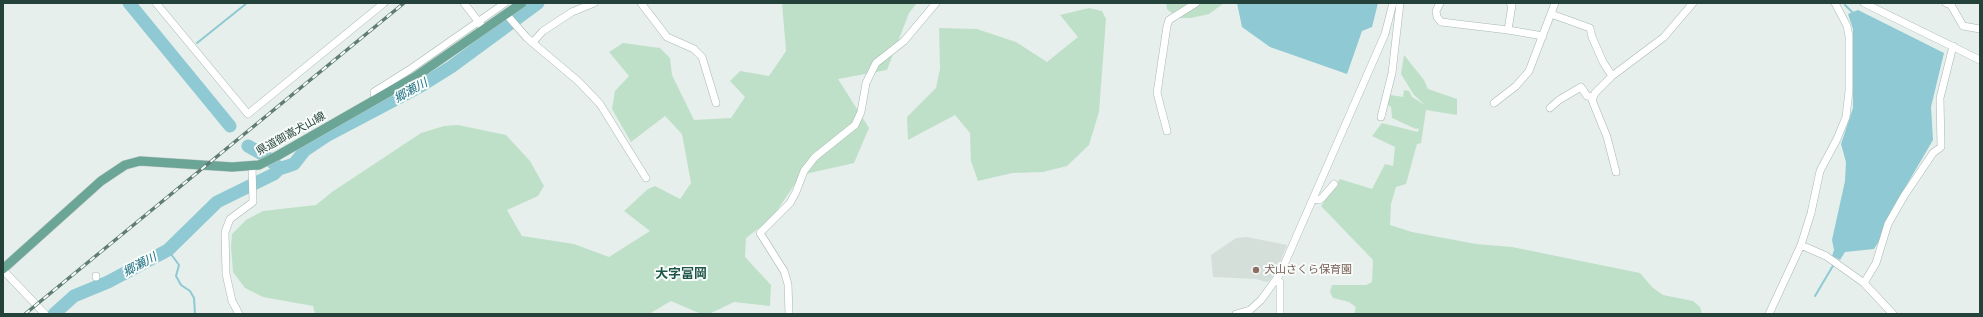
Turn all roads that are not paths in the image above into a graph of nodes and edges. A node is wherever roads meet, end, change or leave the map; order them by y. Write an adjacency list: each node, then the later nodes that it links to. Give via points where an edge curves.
1 (156, 3): 2 (street, via 248,114)
2 (384, 3)
3 (464, 3): 21 (street)
4 (505, 3): 21 (street)
5 (522, 3): 20 (main road, 県道御嵩犬山線)
6 (594, 3): 25 (street, via 572,12 543,31)
7 (640, 3): 30 (street, via 667,37 694,49 702,57)
8 (936, 3): 46 (street, via 904,41 876,63 866,83 861,112 855,125 814,157 804,171 790,203 760,232 784,271 788,284)
9 (1196, 3): 34 (street, via 1170,20 1167,26 1157,93)
10 (1393, 3): 39 (street, via 1385,34)
11 (1400, 3): 33 (street, via 1392,73)
12 (1440, 3): 23 (street, via 1436,11 1441,22)
13 (1510, 3): 23 (street, via 1512,5)
14 (1555, 3): 19 (street)
15 (1693, 3): 28 (street, via 1664,37)
16 (1835, 3): 40 (street, via 1847,26 1847,109 1842,127 1820,171)
17 (1864, 3): 26 (street)
18 (1946, 3): 22 (street, via 1951,5 1963,26)
19 (1551, 14): 24 (street); 28 (street, via 1590,28 1603,62)
20 (507, 16): 21 (main road, 県道御嵩犬山線); 25 (street, via 516,28)
21 (482, 26): 35 (main road, 県道御嵩犬山線, via 415,77)
22 (1980, 29)
23 (1508, 30): 24 (street)
24 (1543, 36): 31 (street, via 1529,70 1516,86)
25 (533, 42): 37 (street, via 600,104)
26 (1953, 46): 27 (street); 43 (street, via 1940,98 1941,147 1933,153 1888,224 1876,263)
27 (1980, 60)
28 (1612, 76): 29 (street)
29 (1593, 97): 32 (street, via 1587,96 1581,87); 36 (street)
30 (716, 103)
31 (1494, 103)
32 (1550, 108)
33 (1382, 117)
34 (1167, 131)
35 (255, 166): 41 (main road, 県道御嵩犬山線, via 204,166 140,161 125,165 101,181); 45 (street, via 252,178 253,202 230,219 225,232 226,274 232,301)
36 (1616, 172)
37 (646, 178)
38 (1334, 184): 39 (street, via 1322,198)
39 (1314, 199): 42 (street)
40 (1801, 245): 43 (street, via 1826,256); 49 (street)
41 (3, 269): 44 (street)
42 (1276, 280): 47 (street, via 1250,310); 48 (street, via 1280,282)
43 (1864, 283): 50 (street)
44 (43, 312)
45 (239, 314)
46 (789, 314)
47 (1236, 314)
48 (1280, 314)
49 (1769, 314)
50 (1893, 314)

